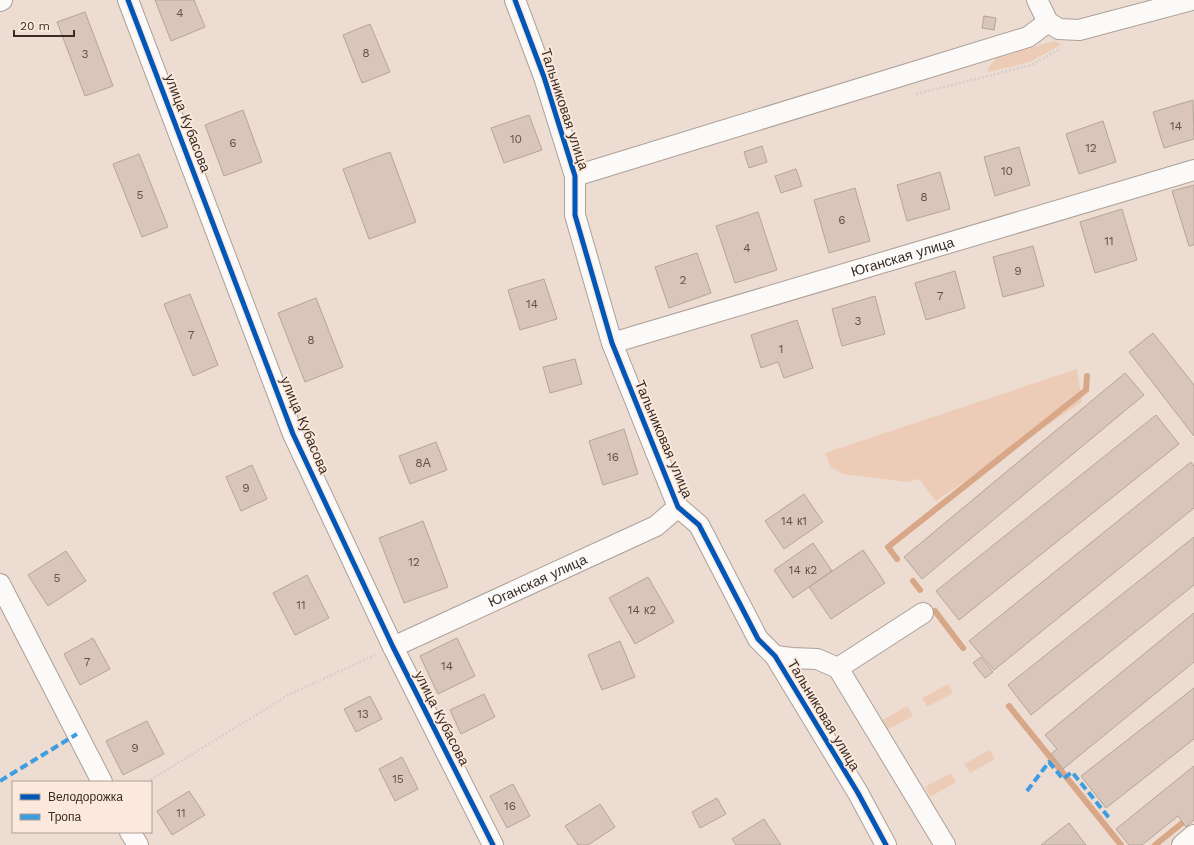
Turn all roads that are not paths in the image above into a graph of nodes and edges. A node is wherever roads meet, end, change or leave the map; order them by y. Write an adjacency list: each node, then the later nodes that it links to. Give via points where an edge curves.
1 (128, 0): 12 (street, улица Кубасова, via 293,434)
2 (515, 0): 7 (street, Тальниковая улица, via 544,77)
3 (1036, 0): 5 (street)
4 (1192, 0): 5 (street, via 1079,30 1059,28)
5 (1048, 22): 7 (street, via 1028,37)
6 (1194, 170): 8 (street, Юганская улица)
7 (575, 176): 8 (street, Тальниковая улица, via 575,215)
8 (612, 343): 9 (street, Тальниковая улица)
9 (678, 507): 12 (street, Юганская улица, via 656,526); 13 (street, Тальниковая улица, via 699,525 758,639)
10 (0, 584): 15 (street)
11 (923, 613): 14 (street)
12 (393, 647): 19 (street, улица Кубасова)
13 (775, 656): 14 (street, via 817,659); 20 (street, Тальниковая улица, via 858,793)
14 (838, 668): 21 (street)
15 (101, 781)
16 (131, 833): 18 (street)
17 (1194, 835): 22 (street)
18 (138, 845)
19 (493, 845)
20 (886, 845)
21 (946, 845)
22 (1182, 845)

